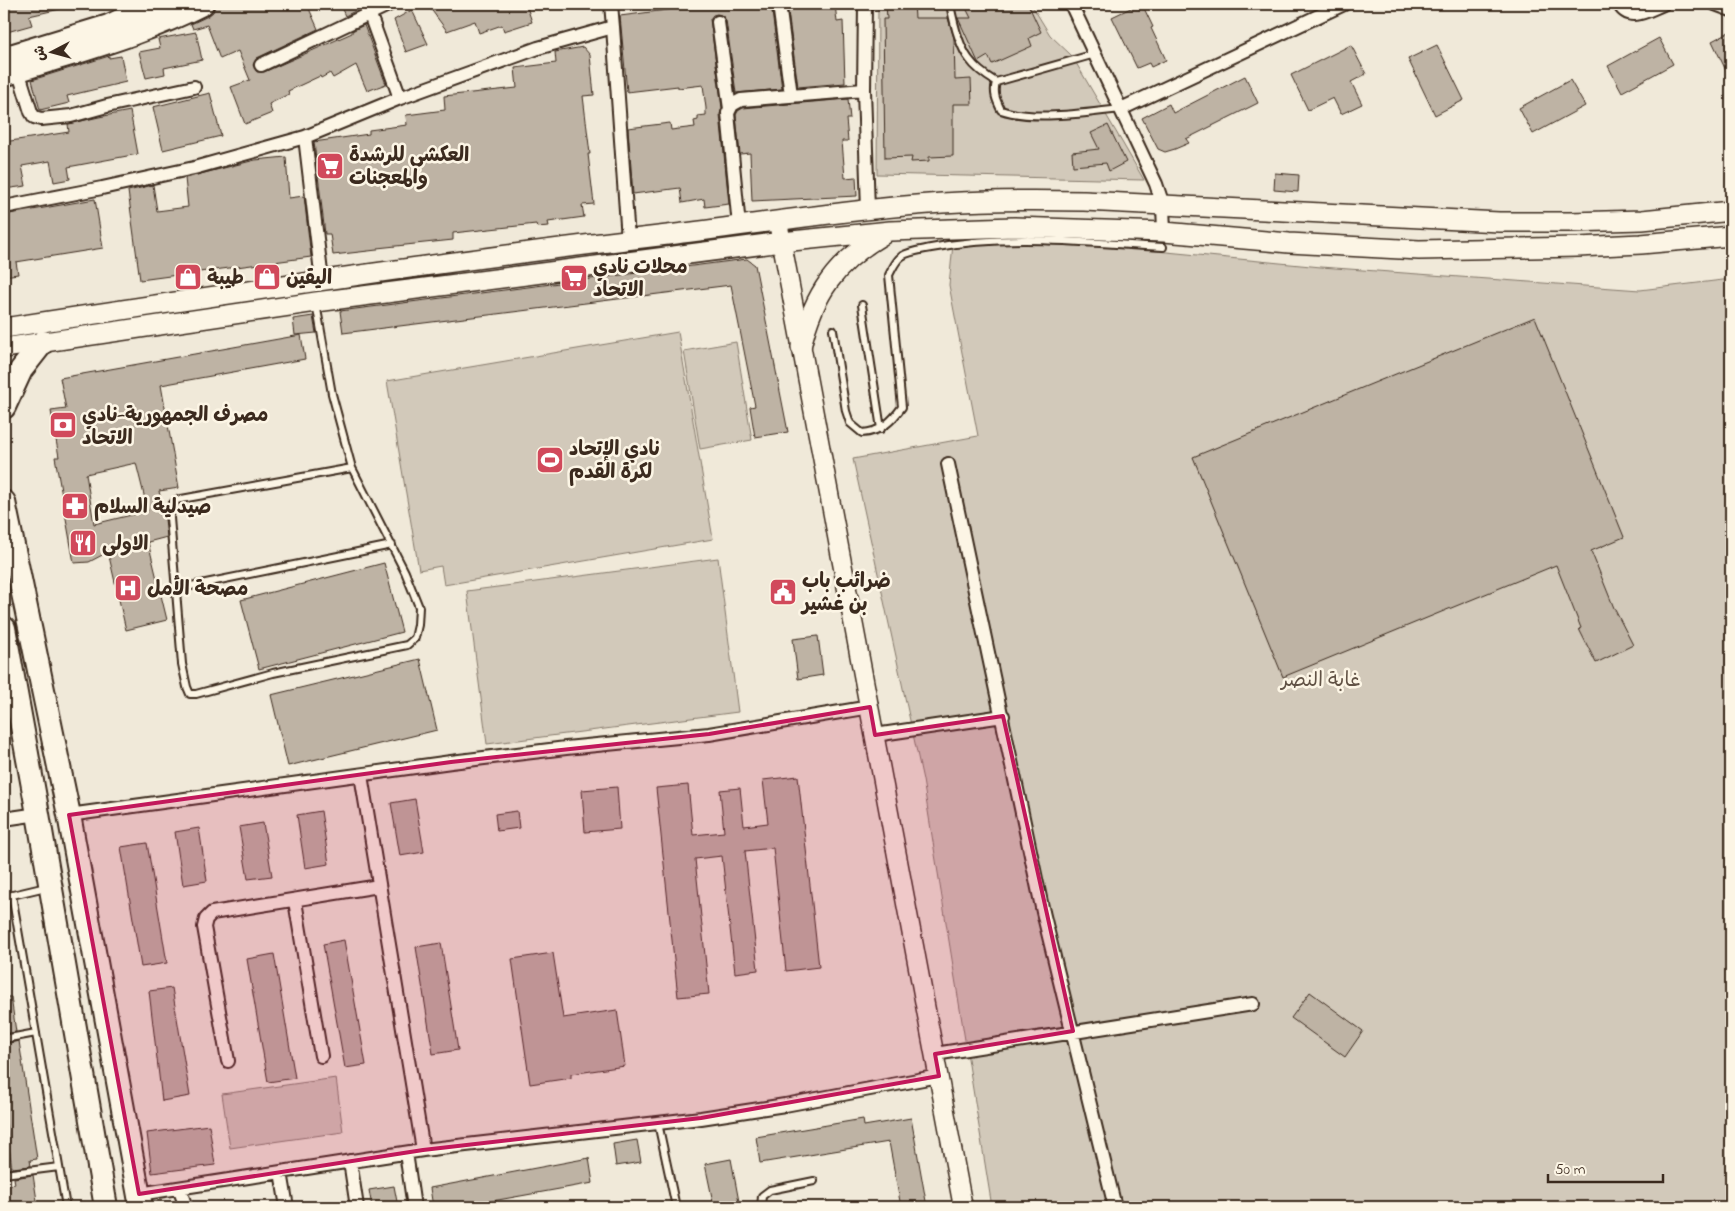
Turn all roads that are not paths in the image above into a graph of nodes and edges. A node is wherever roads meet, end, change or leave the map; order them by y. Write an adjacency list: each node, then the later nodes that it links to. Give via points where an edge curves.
1 (155, 4): 19 (highway)
2 (202, 4): 19 (highway, via 104,44)
3 (390, 4): 13 (street)
4 (611, 4): 16 (street)
5 (780, 4): 23 (street)
6 (865, 4): 22 (street)
7 (950, 4): 20 (lane, via 968,59)
8 (1071, 4): 17 (street)
9 (1344, 4): 26 (street)
10 (1619, 4): 11 (street, via 1622,10 1636,15)
11 (1663, 4)
12 (1715, 4): 14 (street)
13 (368, 9): 18 (street); 24 (street)
14 (1731, 10)
15 (718, 22): 25 (street)
16 (613, 27): 24 (street, via 538,48); 39 (street)
17 (1095, 54): 20 (lane); 26 (street)
18 (261, 65)
19 (9, 68): 21 (street, via 34,117 41,120)
20 (996, 82): 26 (lane, via 996,100 1001,110 1009,113 1064,115)
21 (194, 87)
22 (864, 90): 23 (street); 30 (street)
23 (791, 96): 25 (street, via 741,100)
24 (400, 98): 27 (street)
25 (730, 109): 35 (street)
26 (1121, 109): 28 (street)
27 (306, 137): 29 (street, via 194,168); 43 (street)
28 (1163, 205): 30 (main road, via 1019,200); 32 (main road); 38 (street)
29 (4, 206)
30 (868, 210): 34 (main road)
31 (1731, 211): 33 (main road)
32 (1421, 219): 33 (main road, via 1526,222); 42 (main road)
33 (1642, 220): 41 (main road)
34 (778, 222): 35 (main road); 40 (street)
35 (739, 226): 39 (main road)
36 (890, 231): 38 (main road, via 1014,227); 40 (main road); 49 (main road, via 852,255 837,270 813,306)
37 (1731, 236): 41 (main road)
38 (1164, 239): 42 (main road); 52 (lane, via 950,244 903,256 896,261 889,275 902,407)
39 (628, 240): 43 (main road)
40 (782, 242): 44 (main road); 49 (street)
41 (1641, 244): 42 (main road)
42 (1419, 250)
43 (322, 281): 46 (main road)
44 (316, 302): 48 (main road); 54 (lane, via 332,394)
45 (862, 306): 52 (lane)
46 (4, 328)
47 (833, 330): 52 (lane, via 850,423 862,433)
48 (43, 342): 50 (main road); 51 (highway, via 21,370)
49 (801, 347): 59 (street)
50 (4, 348)
51 (4, 407)
52 (881, 429)
53 (948, 464): 60 (street)
54 (352, 468): 56 (lane); 57 (lane, via 176,500 171,506 170,518)
55 (4, 502): 64 (highway)
56 (392, 545): 57 (lane); 57 (lane, via 419,607 415,638 407,645 273,673 196,694 190,694 182,664)
57 (176, 589)
58 (4, 628): 63 (highway)
59 (870, 707): 61 (street); 62 (street, via 709,734 566,748)
60 (1003, 716): 61 (street); 72 (street, via 1043,912)
61 (875, 735): 75 (street)
62 (361, 775): 64 (street); 67 (street)
63 (38, 814): 65 (street); 66 (highway)
64 (69, 815): 88 (highway)
65 (4, 819)
66 (50, 886): 68 (lane); 90 (highway)
67 (379, 886): 70 (street); 80 (street)
68 (12, 895): 69 (lane); 73 (lane)
69 (4, 897)
70 (295, 901): 76 (street); 77 (street, via 212,913 206,919 204,926)
71 (1253, 1004): 72 (street)
72 (1072, 1032): 75 (street); 98 (street)
73 (36, 1034): 74 (lane); 83 (lane)
74 (4, 1039)
75 (935, 1054): 78 (street)
76 (321, 1056)
77 (228, 1061)
78 (939, 1076): 79 (street, via 785,1105); 97 (street)
79 (658, 1123): 80 (street); 95 (lane)
80 (423, 1150): 81 (street)
81 (406, 1153): 82 (street); 94 (street)
82 (350, 1162): 84 (street); 93 (street)
83 (59, 1167): 85 (lane); 89 (lane)
84 (281, 1172): 87 (street); 92 (street)
85 (4, 1174)
86 (814, 1181): 96 (lane, via 770,1190 762,1196)
87 (179, 1188): 88 (street); 91 (street)
88 (140, 1201)
89 (66, 1207)
90 (106, 1207)
91 (186, 1207)
92 (287, 1207)
93 (357, 1207)
94 (414, 1207)
95 (676, 1207)
96 (761, 1207)
97 (963, 1207)
98 (1115, 1207)

